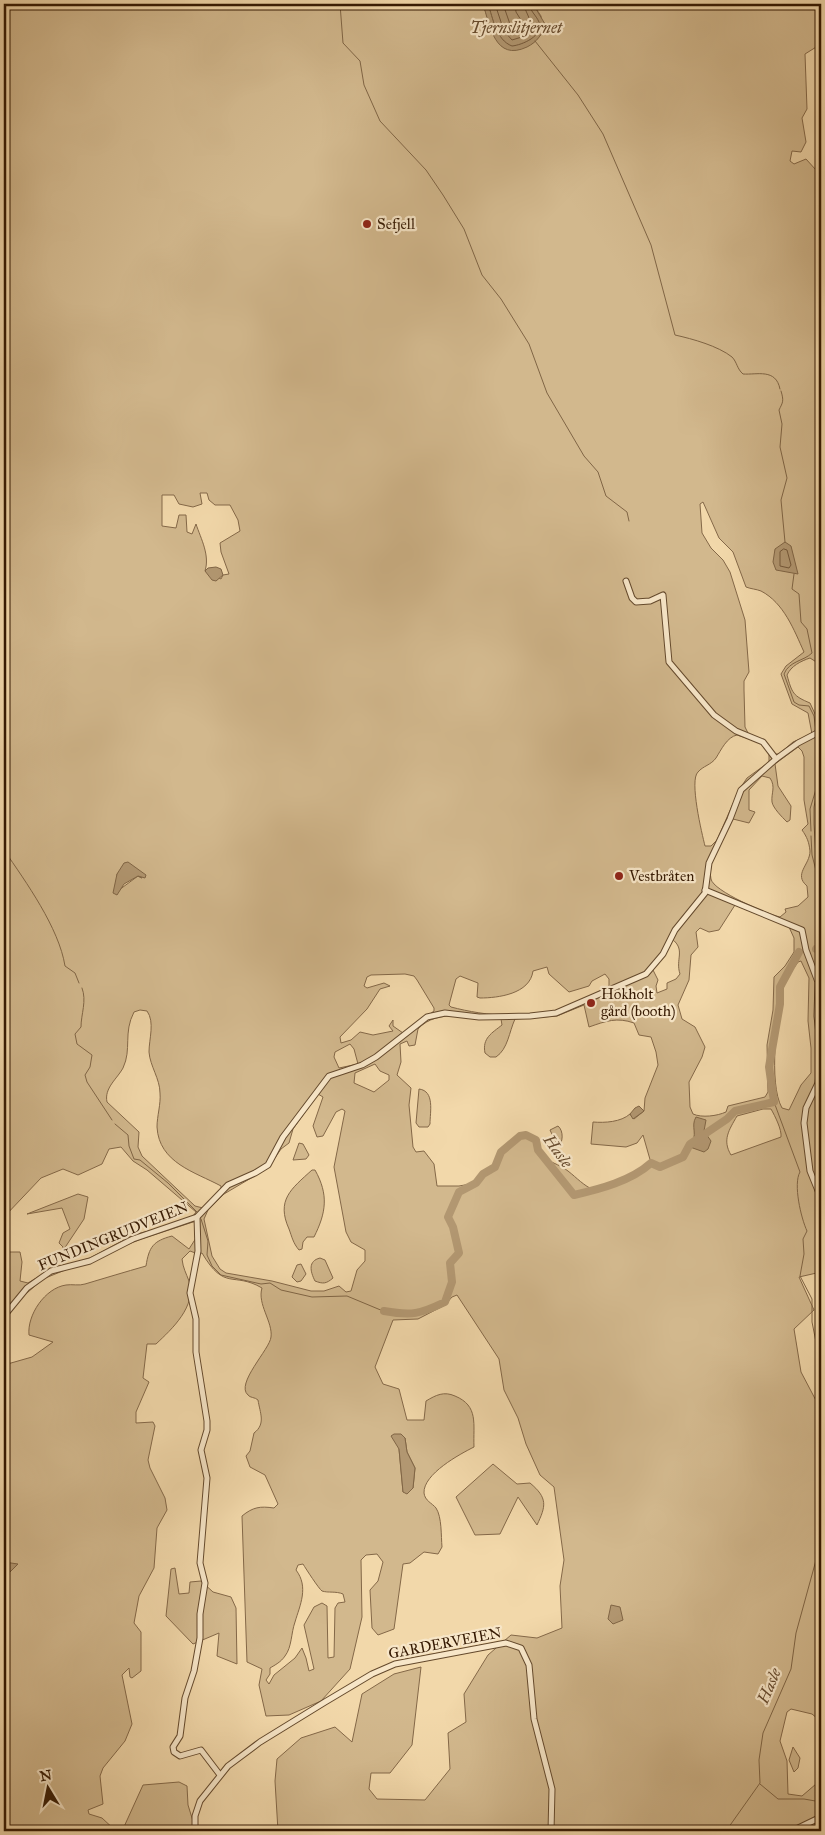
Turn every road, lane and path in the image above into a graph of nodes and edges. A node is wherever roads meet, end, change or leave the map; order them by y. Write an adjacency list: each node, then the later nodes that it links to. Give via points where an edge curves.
1 (626, 581): 3 (street, via 636,602 650,601 663,595 669,662 707,708 736,731 764,742)
2 (821, 731): 3 (street, FUNDINGRUDVEIEN)
3 (776, 759): 4 (street, FUNDINGRUDVEIEN, via 741,790 709,863)
4 (705, 890): 5 (street, via 800,928 818,982); 8 (street, FUNDINGRUDVEIEN, via 675,930 657,962 641,977 556,1013 512,1017 434,1015 369,1062 329,1076 284,1137 268,1165 228,1186)
5 (821, 1052)
6 (821, 1058): 7 (street, via 818,1083 806,1108 804,1123 810,1171)
7 (821, 1198)
8 (197, 1217): 9 (street, FUNDINGRUDVEIEN, via 133,1239 90,1261 51,1271 26,1288); 10 (street, via 198,1251 190,1293 207,1421 201,1450 207,1478 200,1563 205,1583 197,1655 185,1698 180,1736 173,1747 180,1756 201,1750)
9 (4, 1316)
10 (220, 1775): 12 (street, GARDERVEIEN, via 200,1801); 13 (street, GARDERVEIEN, via 260,1742 387,1667 510,1643 522,1648 529,1665 534,1719 552,1789)
11 (821, 1817): 14 (street)
12 (195, 1831)
13 (551, 1831)
14 (792, 1831)

